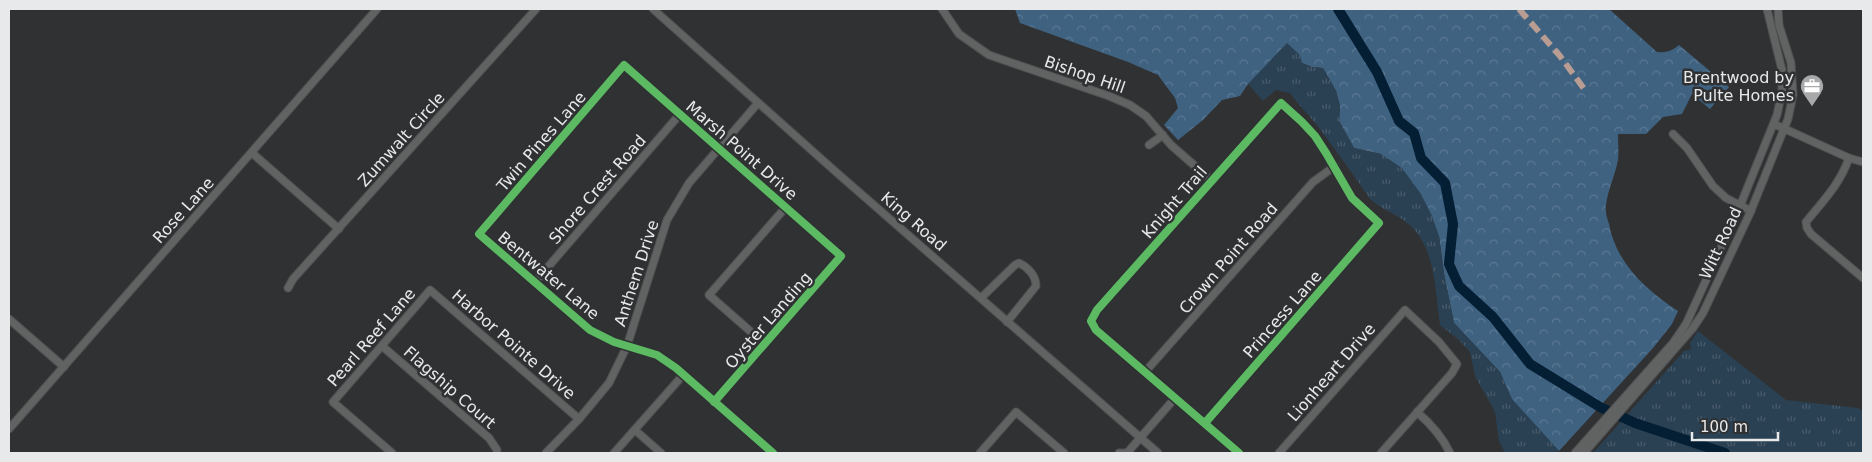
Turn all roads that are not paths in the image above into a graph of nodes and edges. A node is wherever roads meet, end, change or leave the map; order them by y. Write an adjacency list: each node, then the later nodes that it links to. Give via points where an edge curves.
1 (377, 9): 18 (street, Rose Lane)
2 (536, 9): 26 (street, Zumwalt Circle)
3 (653, 9): 10 (street, King Road)
4 (942, 9): 15 (street, Bishop Hill, via 959,34 989,55 1130,105 1146,116)
5 (1767, 9): 8 (street, Witt Road)
6 (1778, 9): 7 (street, Witt Road)
7 (1784, 41): 8 (street); 13 (street, Witt Road, via 1791,63 1793,95)
8 (1775, 43): 12 (street, Witt Road, via 1782,70 1782,91)
9 (624, 65): 11 (street, Marsh Point Drive); 27 (street, Twin Pines Lane)
10 (758, 103): 17 (street, Anthem Drive); 33 (street, King Road)
11 (680, 114): 17 (street, Marsh Point Drive); 30 (street, Shore Crest Road)
12 (1774, 124): 13 (street); 23 (street, Witt Road)
13 (1784, 127): 19 (street); 25 (street, Witt Road)
14 (1673, 134): 23 (street, via 1687,148 1713,186)
15 (1162, 135): 16 (street); 22 (street, Bishop Hill)
16 (1150, 145)
17 (719, 148): 24 (street, Marsh Point Drive); 38 (street, Anthem Drive, via 689,184 667,220)
18 (252, 153): 26 (street); 39 (street, Rose Lane)
19 (1849, 158): 20 (street); 29 (street, via 1837,186 1806,222 1810,234)
20 (1863, 162)
21 (1335, 166): 22 (street, Knight Trail, via 1309,129 1281,103); 40 (street, Crown Point Road, via 1313,182); 47 (street, Princess Lane, via 1352,198 1379,224)
22 (1211, 180): 40 (street, Knight Trail, via 1091,321 1096,330)
23 (1740, 206): 25 (street); 42 (street, Witt Road, via 1686,324)
24 (786, 207): 28 (street, Marsh Point Drive); 36 (street, via 709,295)
25 (1751, 211): 42 (street, Witt Road, via 1703,312 1685,339)
26 (339, 229): 31 (street, Zumwalt Circle)
27 (479, 234): 30 (street, Bentwater Lane)
28 (841, 256): 36 (street, Oyster Landing)
29 (1863, 278)
30 (535, 282): 38 (street, Bentwater Lane, via 590,330)
31 (288, 288)
32 (430, 290): 37 (street, Pearl Reef Lane); 46 (street, Harbor Pointe Drive)
33 (981, 298): 35 (street, King Road); 35 (street, via 1015,265 1029,270 1036,286)
34 (9, 319): 39 (street)
35 (1007, 322): 50 (street, King Road)
36 (765, 344): 44 (street, Oyster Landing)
37 (382, 346): 51 (street, Flagship Court, via 489,438); 52 (street, Pearl Reef Lane, via 333,402)
38 (627, 346): 41 (street, Bentwater Lane, via 656,356); 46 (street, Anthem Drive, via 609,383)
39 (64, 367): 48 (street, Rose Lane)
40 (1145, 372): 43 (street)
41 (684, 374): 44 (street, Bentwater Lane); 49 (street)
42 (1645, 380): 66 (street, Witt Road); 67 (street, Witt Road)
43 (1175, 398): 47 (street); 50 (street)
44 (714, 402): 56 (street, Bentwater Lane)
45 (1417, 412): 63 (street, Lionheart Drive, via 1457,364 1405,310); 64 (street); 65 (street, via 1436,430)
46 (580, 419): 53 (street, Anthem Drive)
47 (1205, 423): 62 (street)
48 (9, 429)
49 (635, 430): 54 (street); 55 (street)
50 (1140, 438): 60 (street); 61 (street, King Road)
51 (497, 450)
52 (392, 453)
53 (546, 453)
54 (614, 453)
55 (661, 453)
56 (773, 453)
57 (980, 453): 58 (street, via 1016,412)
58 (1064, 453)
59 (1119, 453): 60 (street)
60 (1127, 453)
61 (1158, 453)
62 (1240, 453)
63 (1279, 453)
64 (1381, 453)
65 (1450, 453)
66 (1575, 453)
67 (1584, 453)

